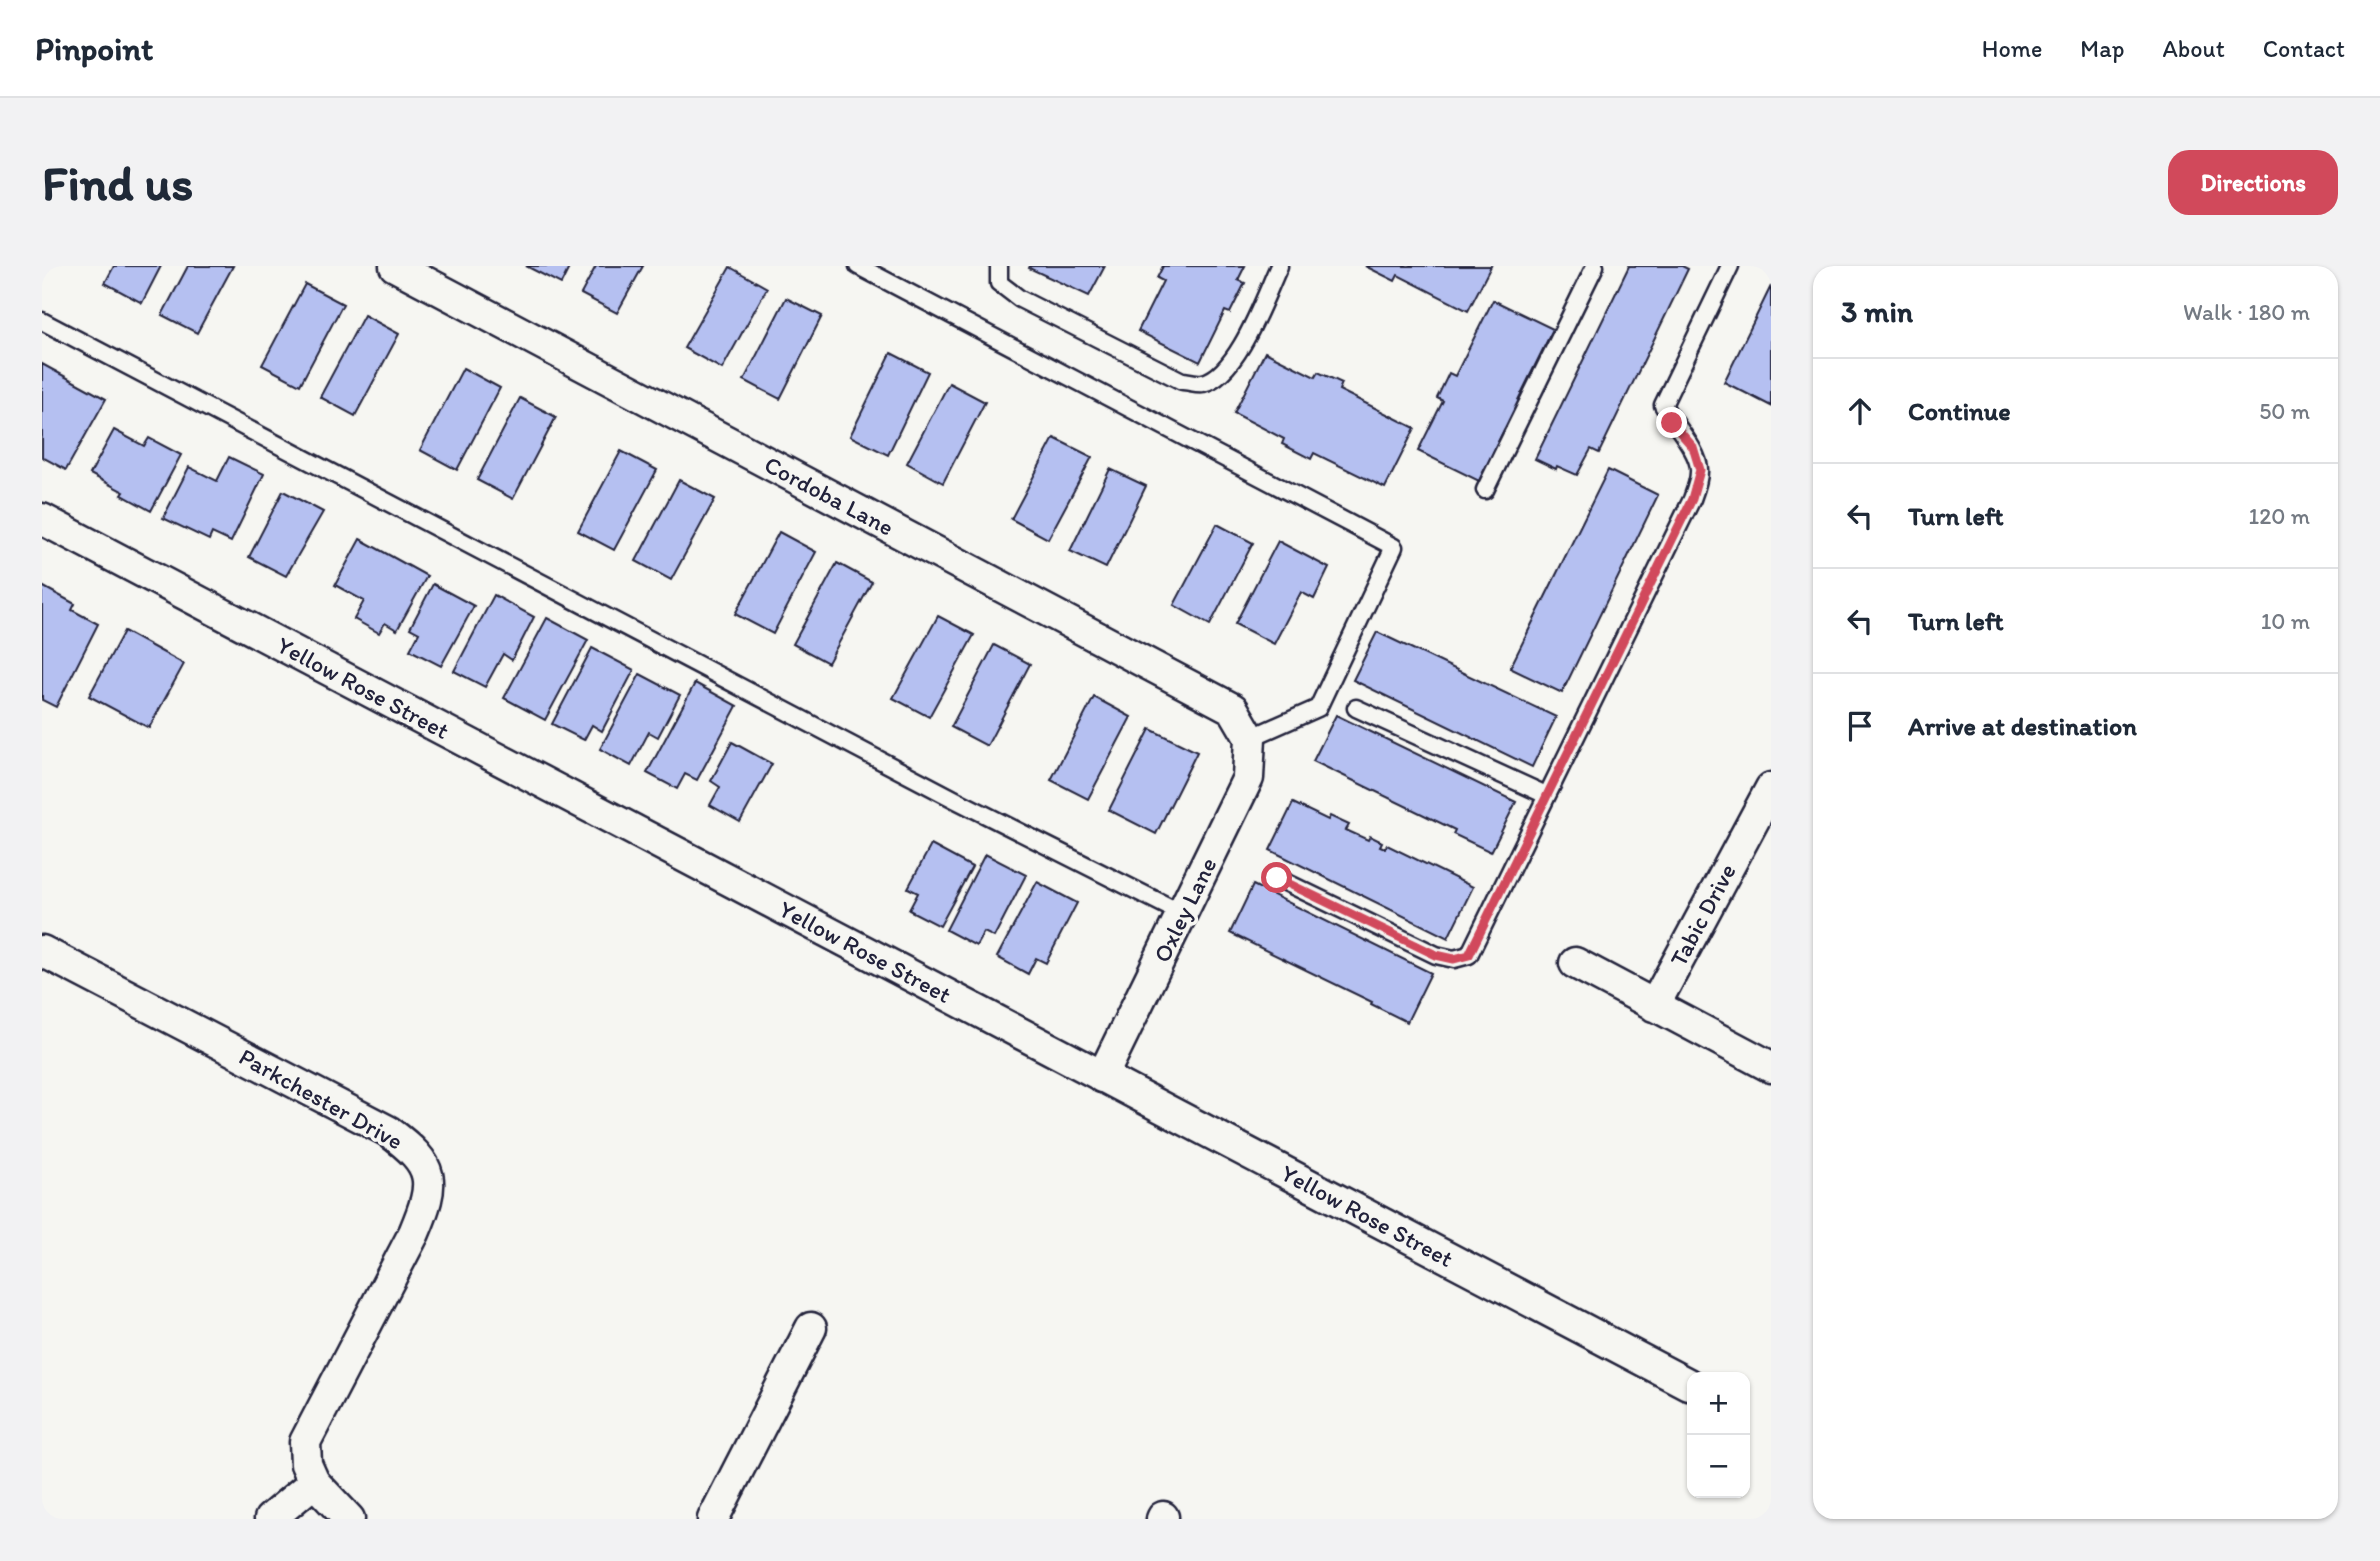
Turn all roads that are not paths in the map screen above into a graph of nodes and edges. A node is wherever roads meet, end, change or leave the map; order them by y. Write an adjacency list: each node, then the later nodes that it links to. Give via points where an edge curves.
1 (395, 266): 11 (street, Cordoba Lane, via 1233,709)
2 (859, 266): 11 (lane, via 1394,547 1318,708)
3 (999, 266): 4 (lane, via 999,284 1020,299 1182,381 1202,383 1215,377 1237,354)
4 (1279, 266)
5 (1595, 266): 8 (lane)
6 (1730, 266): 13 (lane, via 1663,405 1693,447 1700,470 1692,499)
7 (42, 321): 15 (lane)
8 (1485, 490)
9 (42, 519): 20 (street, Yellow Rose Street)
10 (1356, 708): 13 (lane)
11 (1250, 738): 15 (street, Oxley Lane, via 1248,778)
12 (1771, 788): 18 (street, Tabic Drive)
13 (1546, 795): 14 (lane, via 1469,955 1454,959 1436,955)
14 (1277, 878)
15 (1183, 915): 20 (street, Oxley Lane)
16 (42, 951): 23 (street, Parkchester Drive, via 388,1131 413,1149 428,1172 428,1200 414,1233 305,1442 306,1464)
17 (1575, 963): 18 (street)
18 (1654, 1006): 19 (street)
19 (1771, 1067)
20 (1102, 1077): 22 (street, Yellow Rose Street)
21 (811, 1328): 26 (street)
22 (1687, 1383)
23 (314, 1482): 24 (street); 25 (street, Parkchester Drive)
24 (270, 1519)
25 (349, 1519)
26 (713, 1519)

